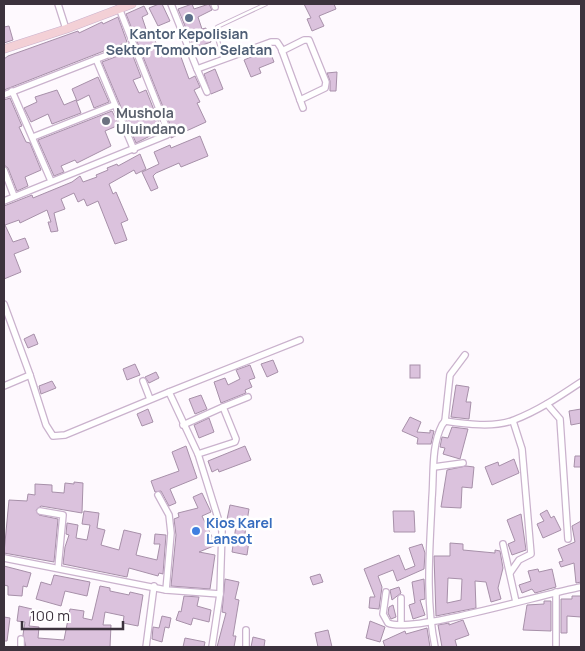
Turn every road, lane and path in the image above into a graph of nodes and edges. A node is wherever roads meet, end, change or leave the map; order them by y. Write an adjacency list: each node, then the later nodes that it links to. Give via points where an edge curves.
1 (58, 4): 6 (street)
2 (132, 4): 5 (street)
3 (171, 4): 12 (street)
4 (266, 4): 11 (lane, via 217,27)
5 (115, 8): 6 (street); 7 (street)
6 (66, 29): 8 (street)
7 (133, 45): 10 (street); 20 (street, via 168,132 165,137)
8 (4, 49)
9 (282, 51): 11 (street, via 277,42 271,42); 16 (street); 16 (street, via 309,40 326,82 324,88)
10 (96, 59): 13 (street); 17 (street)
11 (224, 59): 12 (street)
12 (197, 69): 14 (street)
13 (12, 91): 15 (street); 19 (street)
14 (207, 92)
15 (4, 95)
16 (300, 100): 18 (street)
17 (114, 105): 19 (street); 20 (street)
18 (303, 108)
19 (33, 137): 22 (street)
20 (134, 150): 22 (street)
21 (4, 170): 23 (street)
22 (51, 181): 23 (street)
23 (14, 196): 24 (street)
24 (4, 201)
25 (4, 304): 28 (street)
26 (300, 340): 32 (street)
27 (465, 355): 37 (street, via 450,375)
28 (30, 375): 31 (street); 34 (street, via 46,425 53,436 64,435)
29 (143, 381): 34 (street)
30 (581, 382): 35 (street)
31 (4, 386)
32 (169, 392): 34 (street); 39 (street)
33 (248, 397): 36 (street)
34 (150, 399)
35 (547, 404): 38 (street); 45 (street, via 560,419)
36 (223, 407): 39 (street); 40 (street, via 236,441)
37 (445, 421): 38 (street, via 484,424); 42 (street, via 440,429)
38 (513, 421): 49 (street, via 522,449 531,554 519,560)
39 (183, 425): 40 (street)
40 (198, 454): 55 (street, via 222,531)
41 (463, 463): 42 (street)
42 (434, 467): 58 (street, via 428,564)
43 (158, 495): 52 (street, via 169,515)
44 (40, 511): 48 (street, via 63,514)
45 (568, 539)
46 (503, 544): 49 (street)
47 (4, 558): 48 (street)
48 (58, 568): 50 (street)
49 (510, 573): 57 (street)
50 (154, 586): 52 (street); 64 (street)
51 (581, 587): 54 (street)
52 (166, 590): 55 (street)
53 (386, 592): 59 (street, via 385,620 390,624)
54 (556, 592): 57 (street); 62 (street)
55 (220, 594): 65 (street)
56 (401, 598): 59 (street)
57 (516, 602): 58 (street)
58 (430, 622): 59 (street); 67 (street)
59 (401, 624)
60 (246, 630): 66 (street)
61 (21, 639): 63 (street)
62 (556, 645)
63 (21, 647)
64 (146, 647)
65 (212, 647)
66 (246, 647)
67 (435, 647)

